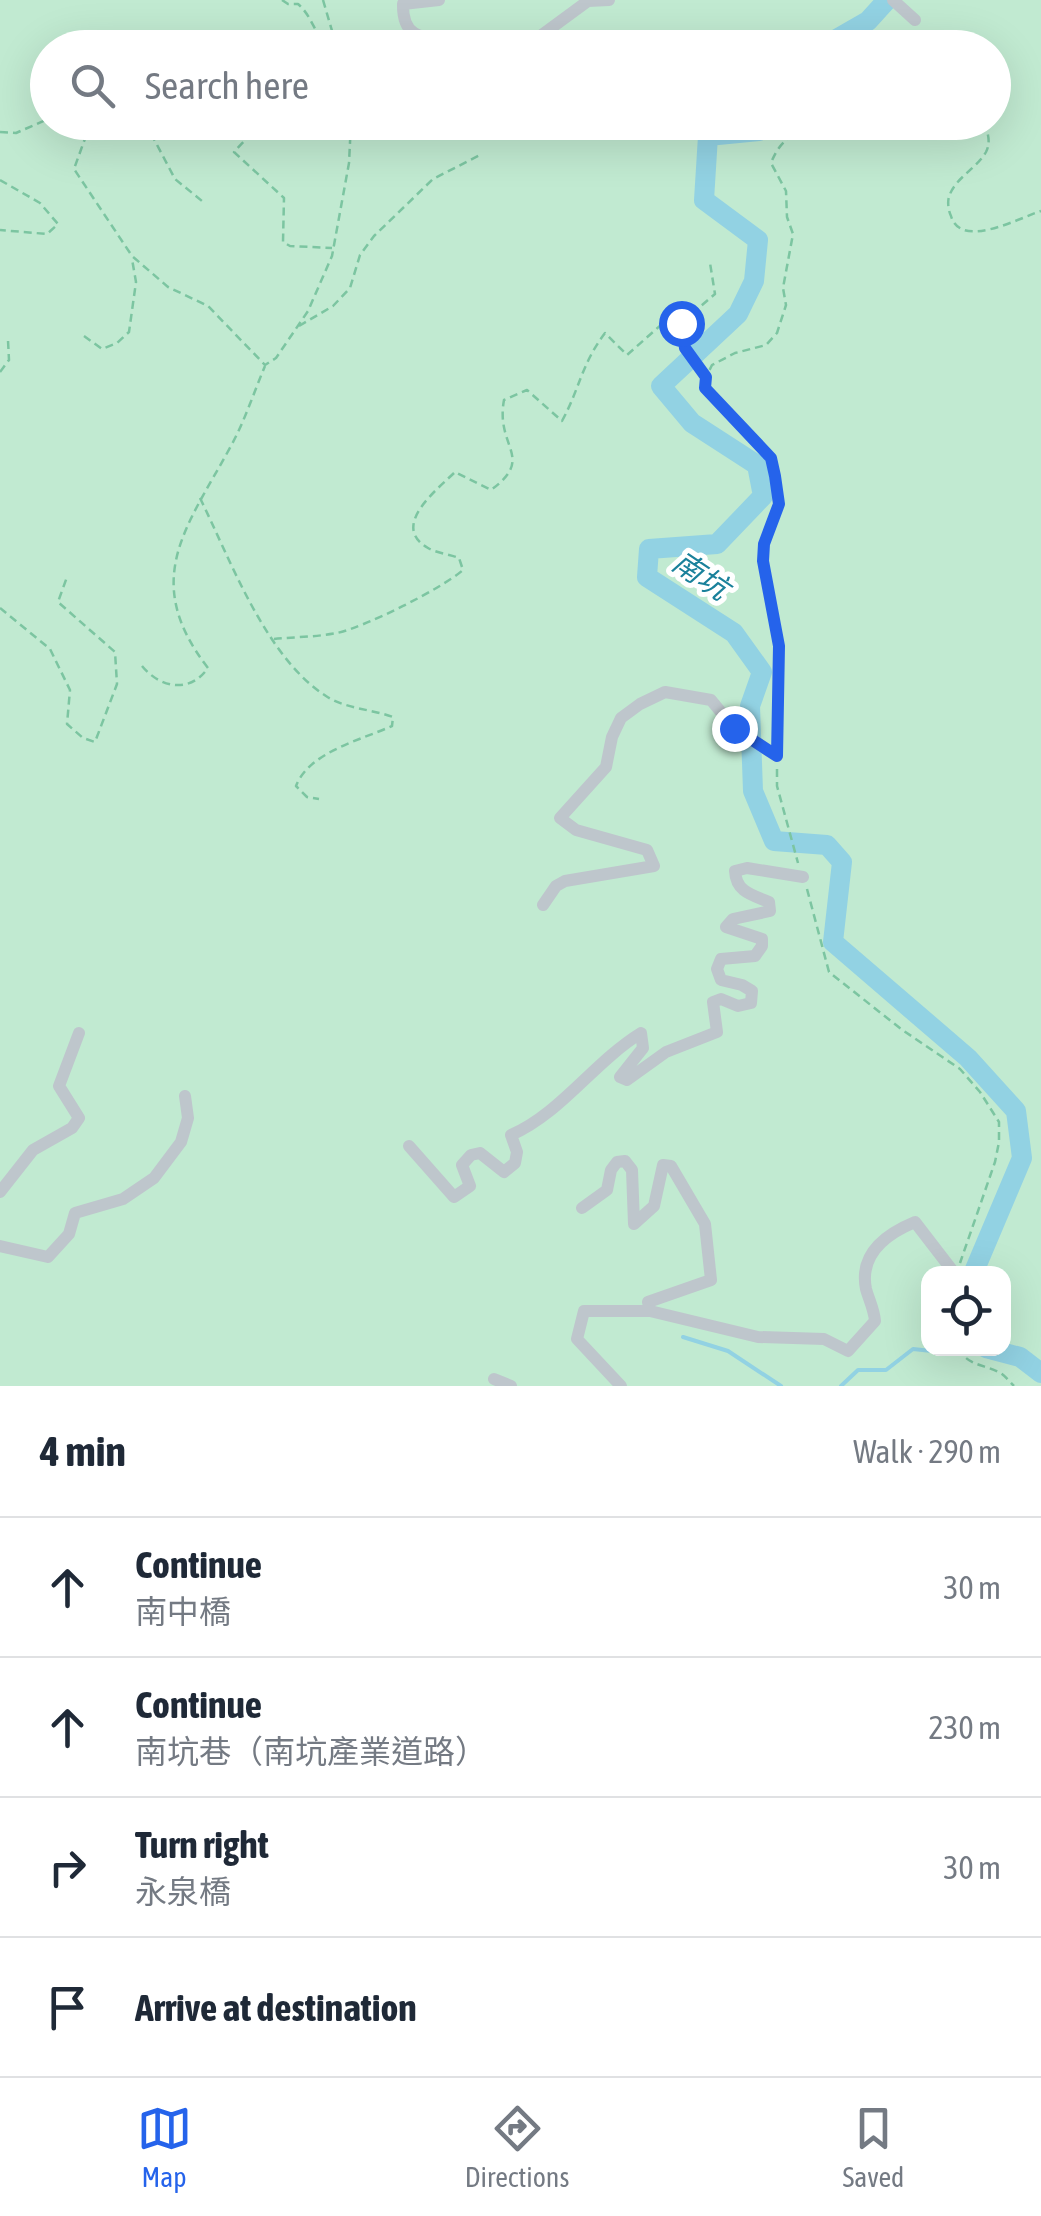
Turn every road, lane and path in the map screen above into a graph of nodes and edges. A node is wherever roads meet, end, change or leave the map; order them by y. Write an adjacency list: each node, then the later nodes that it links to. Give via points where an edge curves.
1 (282, 0): 7 (path, via 310,14)
2 (324, 0): 8 (path)
3 (439, 0): 9 (lane, via 404,4)
4 (609, 0): 10 (lane, via 588,0)
5 (892, 0): 6 (lane)
6 (911, 16)
7 (315, 30)
8 (332, 30)
9 (410, 30)
10 (548, 30)
11 (30, 126): 12 (path)
12 (0, 132)
13 (84, 140): 25 (path, via 74,168)
14 (154, 140): 21 (path, via 175,179)
15 (245, 140): 24 (path, via 234,152 284,198 282,242)
16 (350, 140): 24 (path)
17 (784, 140): 33 (path, via 771,163 786,191 794,234 786,305 766,345 735,353)
18 (989, 140): 22 (path, via 986,153 951,190 952,221 960,230 980,232)
19 (482, 154): 28 (path, via 432,179 374,236 350,288)
20 (0, 180): 23 (path, via 40,202 58,224 47,234)
21 (202, 201)
22 (1041, 210)
23 (0, 230)
24 (334, 248): 28 (path)
25 (132, 256): 29 (path, via 136,282 129,332 102,349); 31 (path, via 168,287 208,306)
26 (710, 264): 27 (path, via 715,294)
27 (681, 323): 33 (path, via 685,348); 37 (path, via 671,316 627,354 605,333 580,372 562,421 527,390 504,400 501,418 514,462 510,476 491,490 456,472 412,523 429,549 459,558 462,570 450,581 338,633)
28 (298, 326): 31 (path)
29 (84, 336)
30 (8, 340): 32 (path, via 10,360)
31 (266, 365): 34 (path)
32 (0, 372)
33 (706, 376): 39 (path, via 705,388 771,458 775,476 779,504 763,561 779,646)
34 (200, 498): 37 (path); 38 (path, via 176,548 172,576 185,632 208,668 201,678 171,686)
35 (67, 577): 36 (path, via 58,602 115,652 117,684 95,742 67,724 70,690 50,649)
36 (0, 608)
37 (274, 639): 40 (path, via 325,696 393,718 392,726 300,775 296,786)
38 (142, 666)
39 (777, 756): 41 (path, via 777,786); 42 (lane, via 734,728 711,700 666,692 640,704 621,718 606,767 560,818 576,830 647,850 654,866 565,881)
40 (318, 798)
41 (803, 878): 45 (lane, via 735,871 744,892 769,902 770,911 733,919 726,927 762,939 762,946 755,956 722,958 721,980 752,991 750,1003 713,1002 717,1032 666,1052 628,1080 620,1077 643,1048 641,1033 618,1047 542,1118 511,1135 516,1163 504,1172 480,1154 470,1156 462,1165 470,1186 462,1195 454,1197); 50 (path, via 830,972 960,1069 999,1122 995,1162)
42 (543, 905)
43 (79, 1034): 46 (lane, via 58,1086 79,1118 33,1150)
44 (185, 1096): 48 (lane, via 181,1142 154,1178 123,1200 74,1213 69,1234 48,1257)
45 (409, 1146)
46 (0, 1192)
47 (582, 1208): 51 (lane, via 607,1190 610,1170 625,1161 632,1170 634,1224 654,1206 663,1165 672,1166 705,1224 711,1280 648,1302)
48 (0, 1246)
49 (952, 1266): 51 (lane, via 915,1222 894,1230 864,1268 876,1321 848,1351 824,1339 758,1337)
50 (958, 1266)
51 (650, 1311): 55 (lane, via 584,1310 577,1339)
52 (964, 1356): 56 (path)
53 (494, 1379): 54 (lane)
54 (511, 1386)
55 (621, 1386)
56 (1014, 1386)

